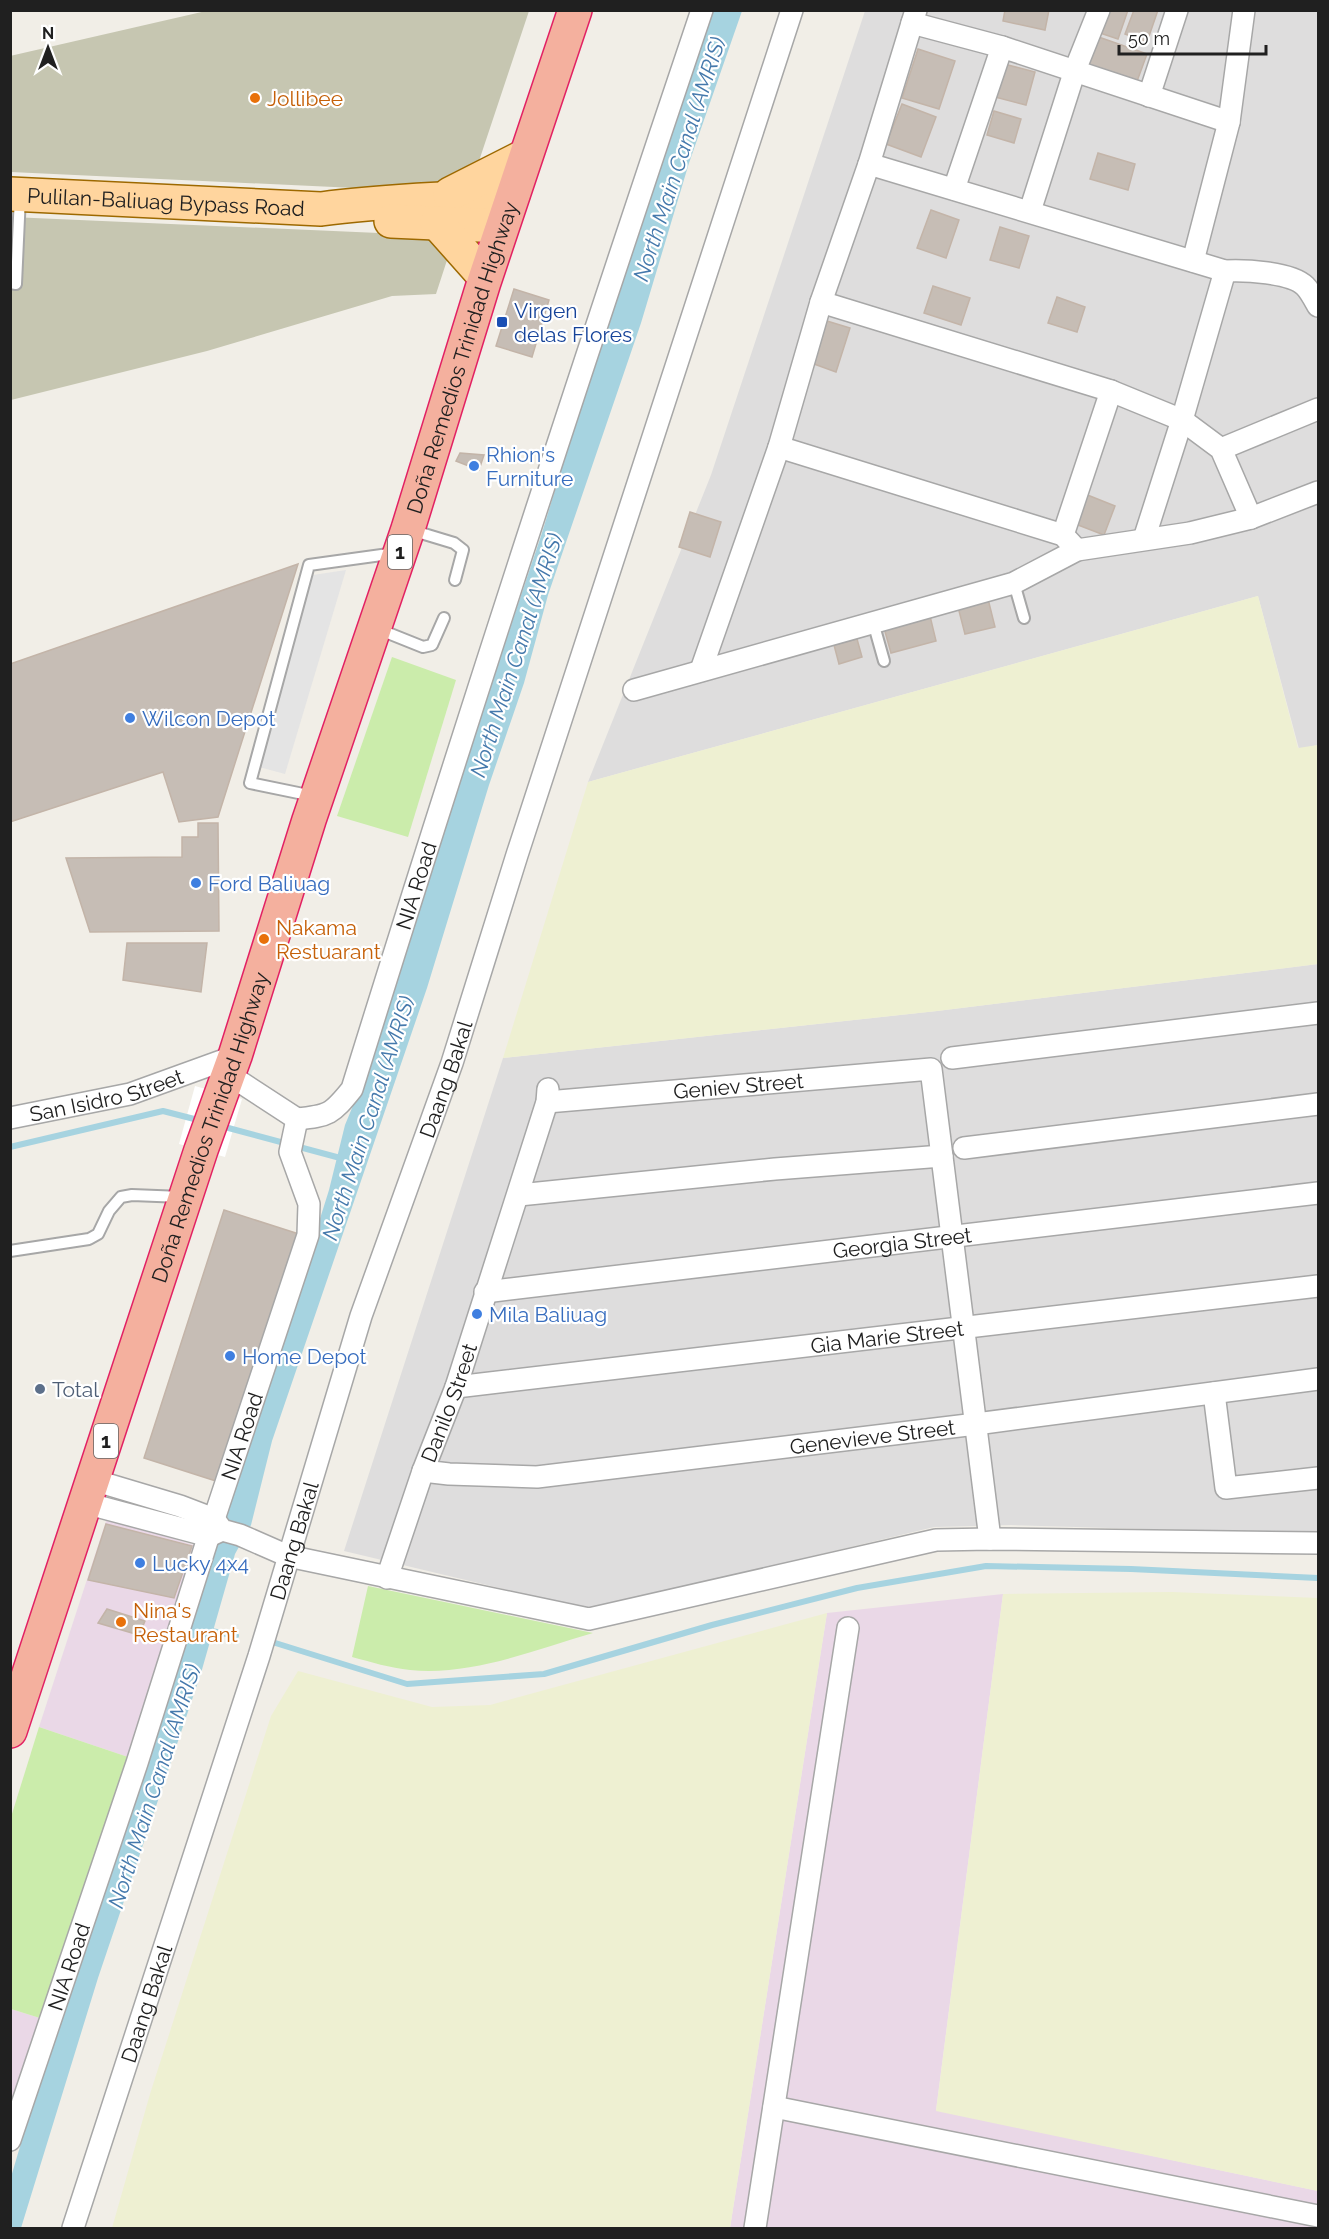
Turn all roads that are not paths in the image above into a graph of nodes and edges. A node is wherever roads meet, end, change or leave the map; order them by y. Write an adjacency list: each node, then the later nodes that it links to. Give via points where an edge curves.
1 (575, 10): 12 (highway, Doña Remedios Trinidad Highway / 1)
2 (702, 10): 53 (street, NIA Road, via 351,1089 336,1109)
3 (792, 10): 74 (street, Daang Bakal, via 452,1064 361,1316)
4 (1099, 10): 9 (street)
5 (1177, 10): 10 (street)
6 (1244, 10): 11 (street)
7 (914, 17): 8 (street); 13 (street)
8 (1002, 47): 9 (street); 14 (street)
9 (1075, 70): 10 (street); 17 (street)
10 (1149, 96): 11 (street)
11 (1229, 122): 21 (street)
12 (525, 156): 16 (highway, Doña Remedios Trinidad Highway / 1); 18 (main road)
13 (869, 164): 14 (street); 25 (street)
14 (954, 189): 17 (street)
15 (15, 194): 18 (main road, Pulilan-Baliuag Bypass Road, via 321,209 364,219); 20 (lane)
16 (513, 194): 18 (main road, Pulilan-Baliuag Bypass Road); 19 (highway, Doña Remedios Trinidad Highway / 1)
17 (1030, 211): 21 (street)
18 (438, 212): 19 (main road, Pulilan-Baliuag Bypass Road); 23 (main road)
19 (502, 226): 23 (highway, Doña Remedios Trinidad Highway / 1)
20 (14, 241): 24 (lane, via 16,284)
21 (1193, 261): 22 (street)
22 (1225, 271): 26 (street, via 1276,274 1303,284); 29 (street)
23 (486, 277): 35 (highway, Doña Remedios Trinidad Highway / 1)
24 (10, 284)
25 (821, 302): 27 (street); 30 (street)
26 (1318, 306)
27 (1111, 391): 29 (street); 36 (street)
28 (1318, 409): 31 (street)
29 (1182, 420): 31 (street); 34 (street)
30 (778, 447): 36 (street); 44 (street)
31 (1221, 449): 33 (street)
32 (1318, 492): 33 (street)
33 (1251, 518): 34 (street)
34 (1144, 539): 36 (street)
35 (404, 541): 37 (lane, via 454,543 463,550); 42 (highway, Doña Remedios Trinidad Highway / 1); 46 (lane, via 309,566 250,783)
36 (1070, 543): 38 (street)
37 (455, 580)
38 (1014, 583): 40 (lane); 41 (street)
39 (444, 618): 42 (lane, via 432,645 423,647)
40 (1024, 618)
41 (873, 622): 43 (lane); 44 (street)
42 (374, 628): 46 (highway, Doña Remedios Trinidad Highway / 1)
43 (884, 661)
44 (701, 670): 45 (street)
45 (634, 690)
46 (317, 796): 49 (highway, Doña Remedios Trinidad Highway / 1)
47 (1318, 1013): 48 (street)
48 (952, 1058)
49 (228, 1074): 52 (street, San Isidro Street); 53 (street); 58 (highway, Doña Remedios Trinidad Highway / 1)
50 (547, 1095): 55 (street, Geniev Street, via 931,1069); 57 (street, Danilo Street)
51 (1318, 1104): 54 (street)
52 (10, 1118)
53 (293, 1136): 71 (street, NIA Road, via 309,1204 308,1235)
54 (964, 1148)
55 (942, 1156): 57 (street); 59 (street)
56 (1318, 1193): 59 (street, Georgia Street)
57 (519, 1195): 62 (street, Danilo Street)
58 (187, 1197): 60 (lane, via 121,1197 98,1234 89,1239); 70 (highway, Doña Remedios Trinidad Highway / 1)
59 (953, 1238): 62 (street, Georgia Street); 63 (street)
60 (10, 1251)
61 (1318, 1286): 63 (street, Gia Marie Street)
62 (485, 1292): 65 (street, Danilo Street)
63 (964, 1329): 65 (street, Gia Marie Street); 67 (street)
64 (1318, 1379): 66 (street, Genevieve Street)
65 (456, 1387): 68 (street, Danilo Street)
66 (1214, 1393): 67 (street, Genevieve Street); 69 (street, via 1226,1488)
67 (976, 1424): 68 (street, Genevieve Street, via 537,1477); 72 (street)
68 (423, 1471): 75 (street, Danilo Street)
69 (1318, 1478)
70 (89, 1492): 71 (street); 77 (highway, Doña Remedios Trinidad Highway / 1)
71 (221, 1530): 74 (street); 79 (street, NIA Road, via 137,1763)
72 (990, 1539): 73 (street); 75 (street, via 936,1540 589,1619)
73 (1318, 1543)
74 (288, 1556): 75 (street); 81 (street, Daang Bakal, via 260,1656)
75 (387, 1578)
76 (848, 1628): 78 (street)
77 (10, 1731)
78 (774, 2107): 80 (street); 82 (street)
79 (10, 2140)
80 (1318, 2216)
81 (73, 2229)
82 (755, 2229)

